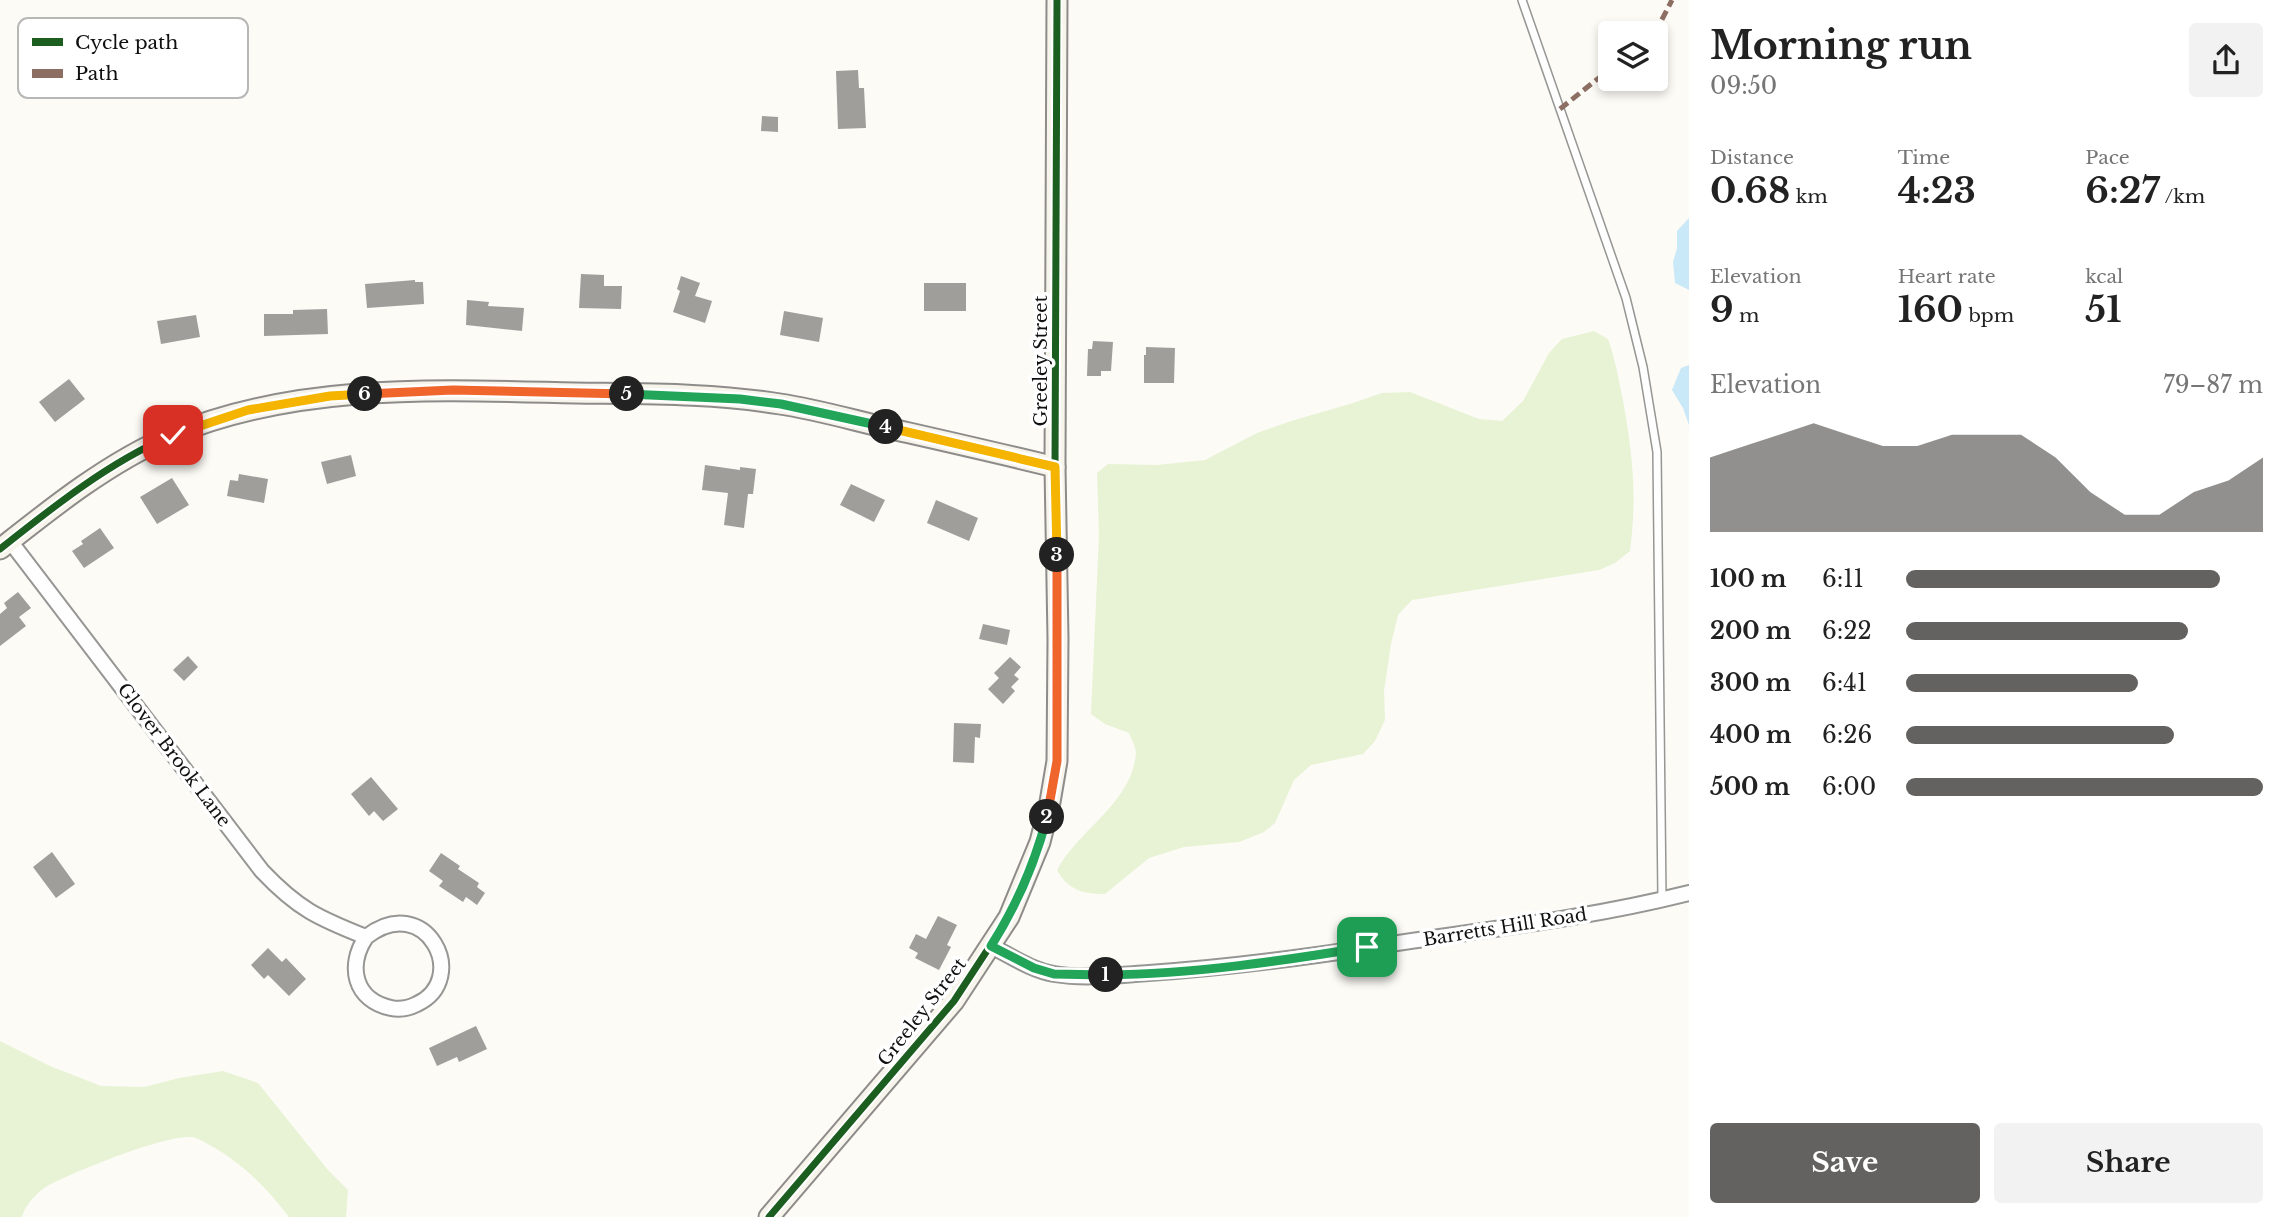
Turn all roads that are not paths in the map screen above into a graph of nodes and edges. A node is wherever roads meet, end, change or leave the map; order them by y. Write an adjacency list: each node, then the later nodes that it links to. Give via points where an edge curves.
1 (1057, 0): 3 (street, Greeley Street)
2 (1522, 0): 6 (lane, via 1626,298 1655,440)
3 (1055, 467): 4 (street, via 820,412 740,399 453,390 330,396 248,410 173,435 101,474); 8 (street, Greeley Street, via 1057,761 1040,842 1009,917)
4 (5, 545): 7 (street, Glover Brook Lane, via 262,871 303,908)
5 (1689, 893): 6 (street, Barretts Hill Road)
6 (1662, 900): 8 (street, Barretts Hill Road, via 1306,957 1118,975 1054,974)
7 (366, 937): 7 (street, via 358,948 356,976 371,999 396,1009 410,1007 433,992 442,964 439,950 420,928 391,923)
8 (991, 946): 9 (street, Greeley Street, via 954,1001)
9 (769, 1217)

